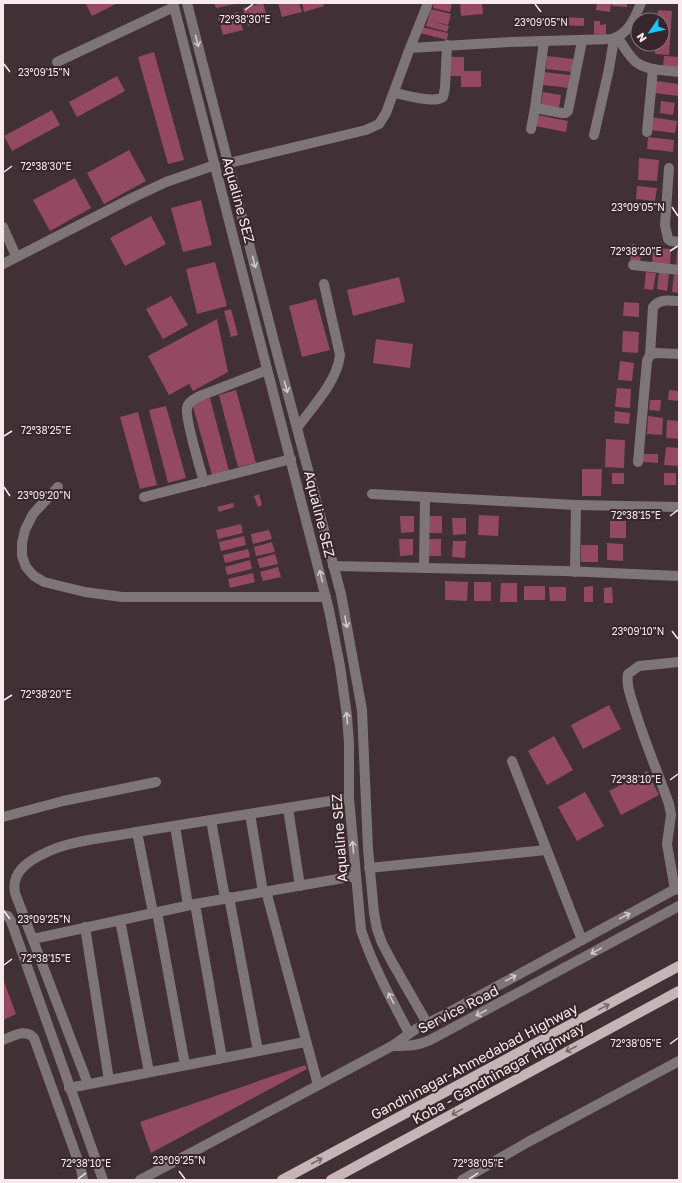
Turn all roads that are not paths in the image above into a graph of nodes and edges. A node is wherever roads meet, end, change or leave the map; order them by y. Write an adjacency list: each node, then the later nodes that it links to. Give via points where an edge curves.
1 (187, 3): 18 (street, one-way to 18)
2 (428, 3): 9 (street)
3 (641, 3): 5 (street, via 634,21)
4 (174, 5): 10 (street); 19 (street, Aqualine SEZ)
5 (616, 38): 6 (street); 11 (street, via 636,62); 17 (street)
6 (582, 40): 7 (street); 14 (street, via 568,111 562,113)
7 (544, 41): 8 (street); 14 (street)
8 (447, 45): 9 (street); 13 (street, via 444,97 432,100)
9 (410, 48): 13 (street)
10 (57, 62)
11 (654, 69): 12 (street); 16 (street)
12 (679, 72)
13 (394, 93): 18 (street, via 379,124 366,130)
14 (536, 108): 15 (street)
15 (531, 130)
16 (647, 132)
17 (594, 135)
18 (229, 163): 32 (street, one-way to 32)
19 (215, 165): 23 (street, via 159,185); 31 (street, Aqualine SEZ)
20 (669, 168): 22 (street, via 665,226 668,239)
21 (3, 227): 23 (street)
22 (679, 242)
23 (16, 256): 24 (street)
24 (3, 264)
25 (633, 265): 26 (street)
26 (679, 270)
27 (324, 284): 32 (street, via 340,354 339,363 330,383)
28 (679, 301): 30 (street, via 661,301 653,307)
29 (679, 354): 30 (street)
30 (650, 355): 34 (street, via 647,360)
31 (267, 370): 33 (street, Aqualine SEZ); 35 (street, via 200,396 187,407)
32 (297, 428): 42 (street)
33 (291, 459): 35 (street); 46 (street, Aqualine SEZ, one-way to 33)
34 (638, 462)
35 (204, 482): 38 (street)
36 (58, 487): 46 (street, via 33,514 22,543 22,556 26,567 44,582 85,592 122,597)
37 (372, 494): 39 (street)
38 (144, 497)
39 (425, 497): 40 (street); 43 (street)
40 (576, 505): 41 (street); 44 (street)
41 (679, 507)
42 (333, 566): 43 (street); 58 (street, one-way to 58, via 362,710)
43 (424, 568): 44 (street)
44 (574, 572): 45 (street)
45 (679, 576)
46 (326, 597): 50 (street, Aqualine SEZ, one-way to 46, via 347,716)
47 (679, 662): 61 (street, via 639,666 628,674 627,679 640,727 669,804 671,816 666,844)
48 (512, 761): 57 (street)
49 (156, 782): 53 (street, via 62,801)
50 (349, 798): 51 (street); 59 (street, Aqualine SEZ, one-way to 50)
51 (288, 808): 52 (street); 60 (street)
52 (250, 814): 54 (street); 62 (street)
53 (3, 817)
54 (211, 820): 55 (street); 63 (street)
55 (174, 826): 56 (street); 64 (street)
56 (137, 832): 66 (street); 70 (street, via 65,846 45,853 22,867 14,887)
57 (546, 850): 58 (street); 71 (street)
58 (369, 868): 74 (street, via 374,913 382,942)
59 (356, 876): 60 (street); 75 (street, Aqualine SEZ, one-way to 59, via 368,950 361,930)
60 (300, 886): 62 (street)
61 (677, 888): 71 (street, one-way to 61)
62 (264, 892): 63 (street); 77 (street)
63 (227, 898): 64 (street); 79 (street)
64 (192, 904): 66 (street); 80 (street)
65 (679, 906): 78 (street, Service Road, one-way to 78, via 434,1038 413,1046)
66 (155, 912): 68 (street); 82 (street)
67 (3, 915): 87 (street, via 8,916 11,921)
68 (120, 920): 69 (street); 83 (street)
69 (85, 927): 70 (street); 84 (street)
70 (33, 939): 85 (street)
71 (582, 940): 74 (street, one-way to 71)
72 (679, 966): 91 (main road, Gandhinagar-Ahmedabad Highway, one-way to 72)
73 (679, 991): 92 (main road, Koba - Gandhinagar Highway, one-way to 92)
74 (427, 1023): 75 (street)
75 (409, 1033): 78 (street)
76 (3, 1040): 88 (street, via 26,1032 34,1038)
77 (306, 1042): 79 (street); 86 (street)
78 (392, 1046): 86 (street, Service Road)
79 (258, 1051): 80 (street)
80 (222, 1058): 82 (street)
81 (679, 1061): 93 (street)
82 (185, 1065): 83 (street)
83 (148, 1072): 84 (street)
84 (110, 1080): 85 (street)
85 (88, 1084): 87 (street)
86 (318, 1085): 90 (street, Service Road)
87 (69, 1088): 89 (street)
88 (83, 1180)
89 (103, 1180)
90 (140, 1180)
91 (282, 1180)
92 (331, 1180)
93 (462, 1180)

